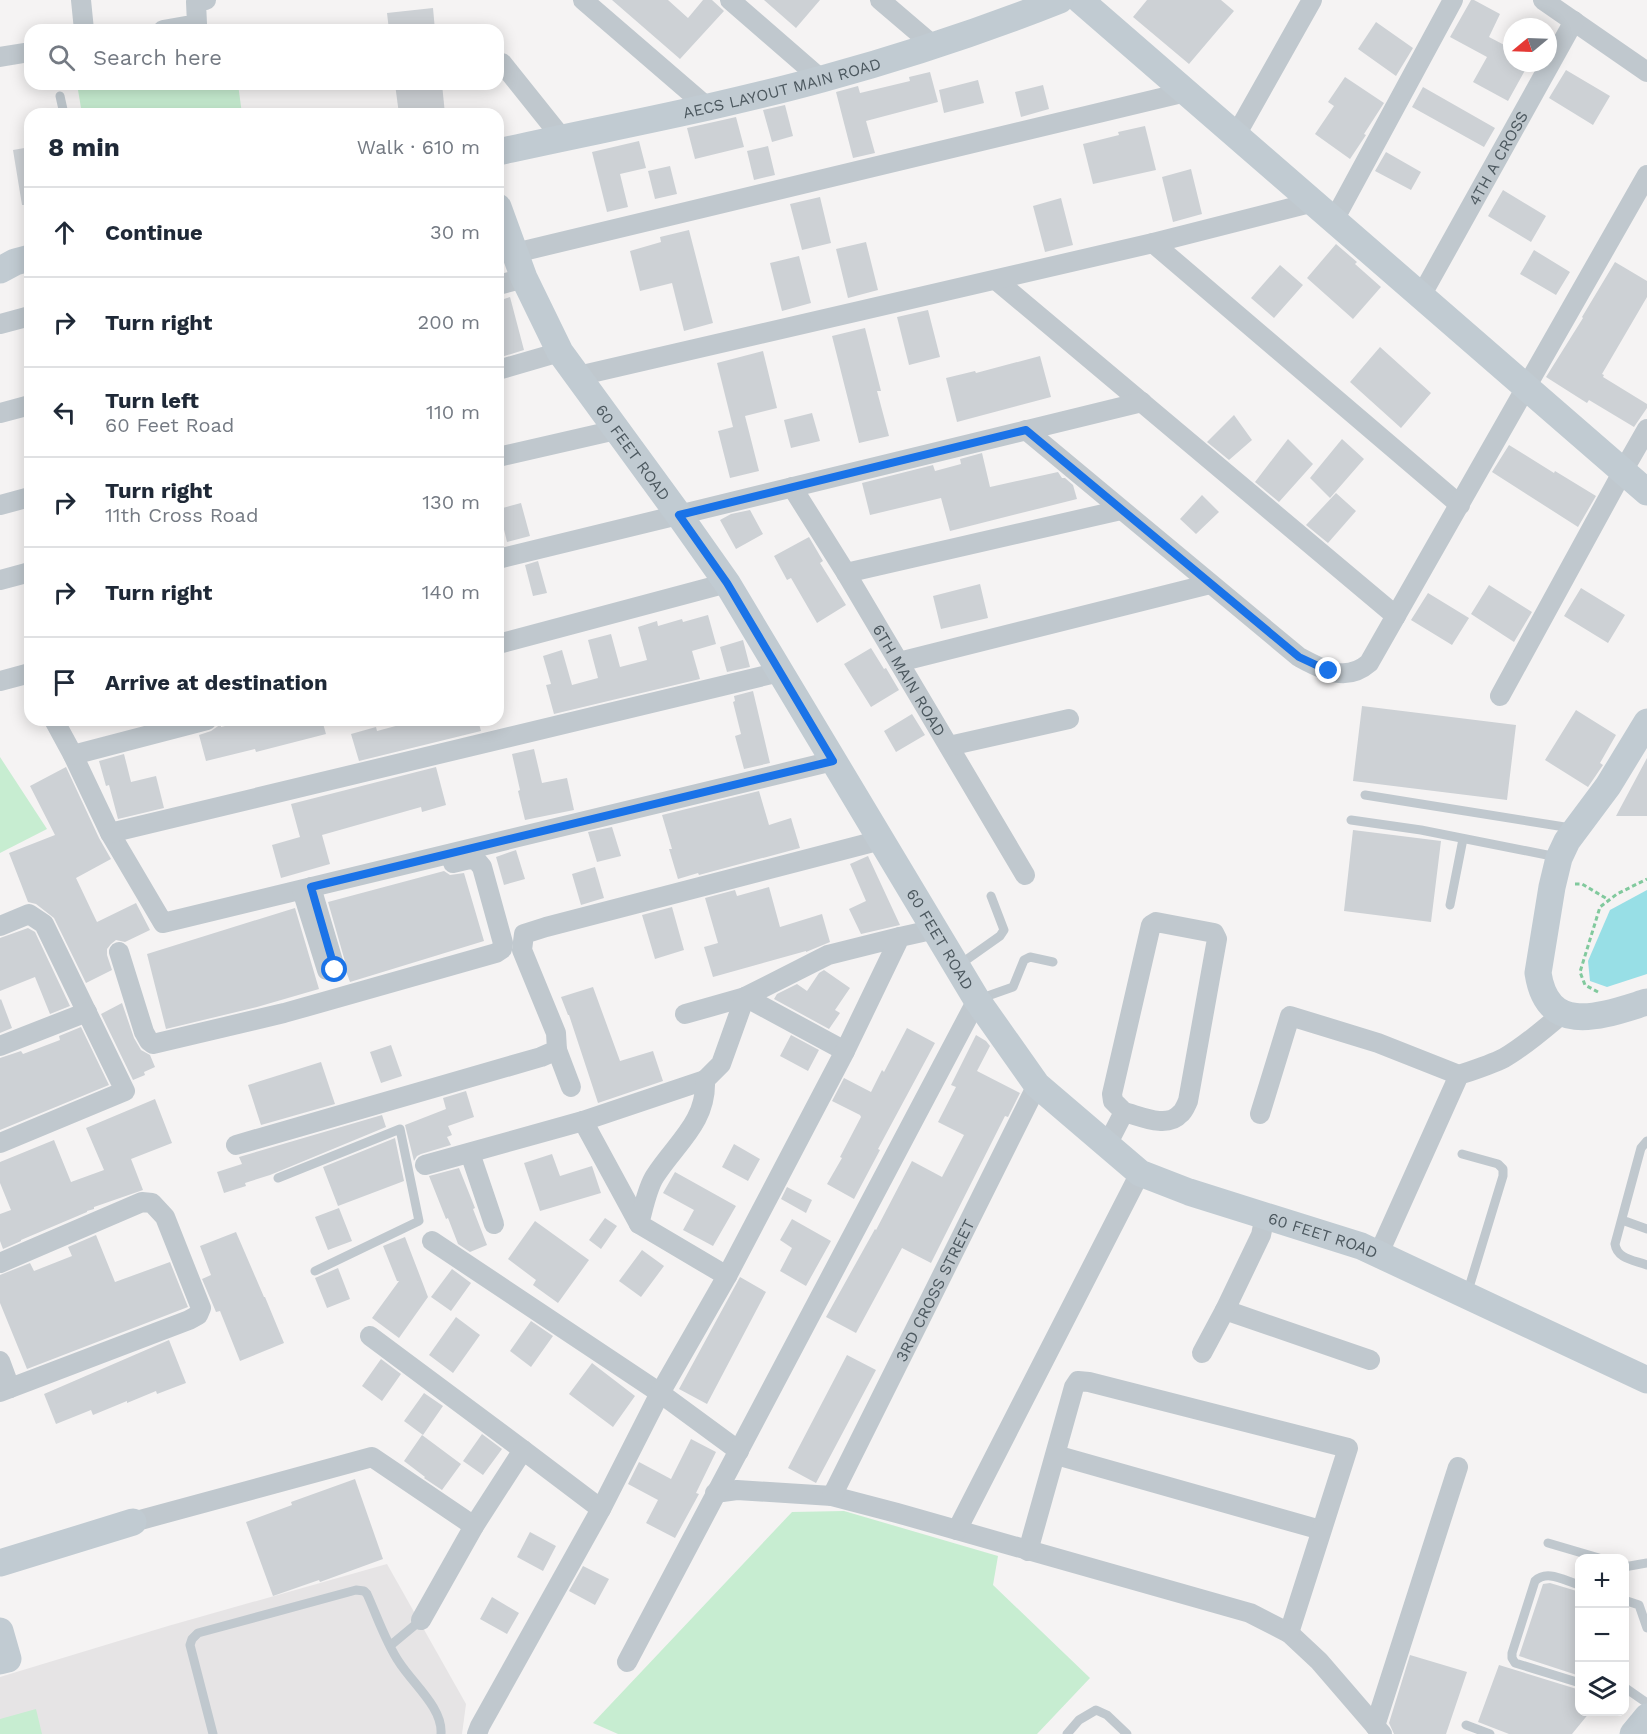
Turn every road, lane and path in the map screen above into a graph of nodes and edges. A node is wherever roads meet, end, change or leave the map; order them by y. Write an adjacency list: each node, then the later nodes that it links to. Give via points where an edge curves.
1 (81, 0): 12 (street)
2 (204, 0): 13 (street, via 196,2)
3 (583, 0): 22 (street)
4 (730, 0): 19 (street)
5 (880, 0): 14 (street)
6 (1060, 0): 14 (street, AECS LAYOUT MAIN ROAD)
7 (1080, 0): 20 (street)
8 (1312, 0): 24 (street)
9 (1453, 0): 28 (street)
10 (1543, 0): 11 (street)
11 (1574, 21): 18 (street); 37 (street, 4TH A CROSS)
12 (83, 24)
13 (197, 24)
14 (934, 46): 19 (street, AECS LAYOUT MAIN ROAD)
15 (24, 53): 16 (street)
16 (0, 57)
17 (504, 66): 25 (street)
18 (1647, 72)
19 (821, 79): 22 (street, AECS LAYOUT MAIN ROAD)
20 (1186, 92): 24 (street); 31 (street)
21 (60, 96): 23 (lane)
22 (706, 106): 25 (street, AECS LAYOUT MAIN ROAD)
23 (63, 108)
24 (1236, 135): 28 (street)
25 (562, 138): 26 (street, AECS LAYOUT MAIN ROAD)
26 (504, 151)
27 (1647, 175): 43 (street)
28 (1324, 211): 30 (street); 37 (street)
29 (504, 223): 31 (street, 60 FEET ROAD)
30 (1153, 243): 35 (street); 56 (street)
31 (515, 252): 34 (street, 60 FEET ROAD)
32 (24, 260): 33 (street)
33 (0, 270)
34 (524, 278): 36 (street); 40 (street, 60 FEET ROAD)
35 (996, 280): 42 (street); 44 (street)
36 (504, 283)
37 (1421, 296): 43 (street)
38 (24, 318): 39 (street)
39 (0, 324)
40 (560, 352): 41 (street); 42 (street, 60 FEET ROAD)
41 (504, 368)
42 (578, 376): 48 (street, 60 FEET ROAD)
43 (1527, 388): 51 (street); 56 (street)
44 (1142, 402): 49 (street); 65 (street)
45 (24, 407): 46 (street)
46 (0, 413)
47 (1647, 429): 51 (street)
48 (616, 430): 50 (street); 58 (street, 60 FEET ROAD)
49 (1026, 430): 52 (street); 57 (street)
50 (504, 456)
51 (1623, 471): 53 (street); 71 (street)
52 (792, 487): 58 (street); 60 (street, 6TH MAIN ROAD)
53 (1647, 492)
54 (24, 499): 55 (street)
55 (0, 505)
56 (1460, 505): 65 (street)
57 (1121, 510): 60 (street); 64 (street)
58 (679, 515): 59 (street); 63 (street, 60 FEET ROAD)
59 (504, 558)
60 (846, 573): 67 (street, 6TH MAIN ROAD)
61 (24, 574): 62 (street)
62 (0, 580)
63 (727, 583): 66 (street); 68 (street, 60 FEET ROAD)
64 (1210, 584): 65 (street, via 1299,657 1339,673 1351,673 1369,663); 67 (street)
65 (1396, 616)
66 (504, 642)
67 (899, 662): 76 (street, 6TH MAIN ROAD)
68 (780, 672): 78 (street, 60 FEET ROAD); 82 (street)
69 (24, 675): 70 (street)
70 (0, 681)
71 (1500, 696)
72 (1070, 719): 76 (street)
73 (1647, 722): 81 (street)
74 (57, 726): 77 (street)
75 (184, 726): 77 (street)
76 (949, 746): 86 (street, 6TH MAIN ROAD)
77 (73, 755): 82 (street)
78 (833, 761): 84 (street, 60 FEET ROAD); 90 (street)
79 (1365, 795): 81 (lane)
80 (1351, 820): 83 (lane)
81 (1576, 829): 85 (street)
82 (110, 834): 90 (street, via 163,923)
83 (1463, 838): 85 (lane); 92 (lane)
84 (881, 840): 94 (street, 60 FEET ROAD); 108 (street, via 524,934 522,950 556,1033)
85 (1559, 858): 88 (street)
86 (1025, 875)
87 (1647, 879): 91 (path)
88 (1552, 885): 91 (path, via 1582,884); 106 (street, via 1538,973 1543,995)
89 (991, 896): 98 (lane, via 1004,930)
90 (310, 897): 100 (street); 100 (street, via 470,858 482,867 502,949)
91 (1609, 900): 99 (path, via 1600,907 1580,972 1585,985)
92 (1450, 905)
93 (0, 926): 104 (street, via 29,914 44,924)
94 (936, 929): 95 (street); 98 (street, 60 FEET ROAD)
95 (900, 937): 101 (street, via 828,955); 109 (street)
96 (118, 952): 100 (street, via 144,1032 153,1044)
97 (1053, 962): 102 (lane, via 1030,957 1024,960 1012,987)
98 (957, 966): 102 (street, 60 FEET ROAD)
99 (1602, 992)
100 (344, 995)
101 (745, 997): 105 (street); 109 (street); 111 (street, via 721,1065)
102 (977, 1000): 112 (street, 60 FEET ROAD); 148 (street)
103 (1647, 1002): 106 (street, via 1600,1017)
104 (87, 1012): 107 (street); 118 (street, via 125,1091)
105 (685, 1014)
106 (1562, 1014): 110 (street, via 1506,1057)
107 (0, 1046)
108 (557, 1050): 113 (street); 119 (street)
109 (845, 1051): 137 (street)
110 (1459, 1075): 115 (street, via 1378,1043 1290,1016); 133 (street)
111 (705, 1080): 116 (street); 130 (street, via 706,1092 696,1122 654,1178)
112 (1037, 1085): 120 (street, 60 FEET ROAD); 152 (street, 3RD CROSS STREET)
113 (572, 1087)
114 (1124, 1112): 114 (street, via 1170,1121 1179,1116 1188,1101 1217,939 1214,933 1156,922 1151,925 1112,1094 1113,1101); 120 (street)
115 (1260, 1114)
116 (583, 1121): 121 (street); 130 (street)
117 (1647, 1141): 128 (lane, via 1641,1148)
118 (0, 1143)
119 (236, 1145)
120 (1107, 1145): 124 (street, 60 FEET ROAD)
121 (470, 1153): 123 (street); 129 (street)
122 (1462, 1154): 138 (lane, via 1503,1169)
123 (425, 1165)
124 (1140, 1173): 126 (street, 60 FEET ROAD); 156 (street)
125 (278, 1178): 127 (lane, via 400,1128)
126 (1265, 1216): 133 (street, 60 FEET ROAD); 139 (street, via 1261,1235)
127 (419, 1221): 132 (lane); 136 (lane)
128 (1622, 1221): 131 (lane); 135 (lane, via 1616,1251)
129 (494, 1224)
130 (639, 1224): 137 (street)
131 (1647, 1229)
132 (432, 1241): 146 (street)
133 (1378, 1253): 138 (street, 60 FEET ROAD)
134 (0, 1263): 145 (street, via 142,1202 152,1203 165,1217 201,1308 189,1320)
135 (1647, 1264)
136 (315, 1271)
137 (727, 1276): 146 (street)
138 (1466, 1296): 144 (street, 60 FEET ROAD)
139 (1225, 1310): 141 (street); 142 (street)
140 (370, 1336): 147 (street)
141 (1202, 1353)
142 (1370, 1360)
143 (0, 1361): 145 (street)
144 (1647, 1380)
145 (5, 1390)
146 (660, 1393): 148 (street); 153 (street)
147 (523, 1450): 153 (street); 155 (street)
148 (739, 1451): 151 (street)
149 (1056, 1455): 157 (street); 157 (street, via 1078,1381 1348,1448); 159 (street)
150 (1458, 1467): 179 (street)
151 (715, 1493): 152 (street, via 737,1490); 172 (street)
152 (832, 1496): 156 (street)
153 (601, 1509): 182 (street)
154 (133, 1522): 155 (street, via 372,1457); 161 (street)
155 (474, 1526): 166 (street)
156 (957, 1530): 159 (street)
157 (1322, 1530): 169 (street)
158 (1548, 1543): 160 (lane)
159 (1028, 1551): 169 (street, via 1250,1613)
160 (1585, 1554)
161 (0, 1563)
162 (1647, 1563): 163 (lane)
163 (1629, 1566)
164 (1575, 1583): 173 (lane, via 1546,1574 1535,1581 1512,1653 1515,1663)
165 (1629, 1602): 167 (lane, via 1640,1605)
166 (421, 1620): 170 (lane)
167 (1647, 1628)
168 (0, 1631): 171 (street, via 8,1659)
169 (1289, 1633): 179 (street)
170 (391, 1645): 180 (lane, via 367,1594 356,1590 198,1632 190,1645); 181 (lane, via 398,1661 437,1713)
171 (0, 1661)
172 (627, 1662)
173 (1575, 1681)
174 (1629, 1690): 175 (lane)
175 (1647, 1703)
176 (1647, 1717): 186 (street)
177 (1466, 1725): 185 (lane)
178 (1070, 1730): 183 (lane); 184 (lane, via 1096,1710)
179 (1378, 1730)
180 (213, 1734)
181 (441, 1734)
182 (477, 1734)
183 (1082, 1734)
184 (1127, 1734)
185 (1490, 1734)
186 (1633, 1734)

